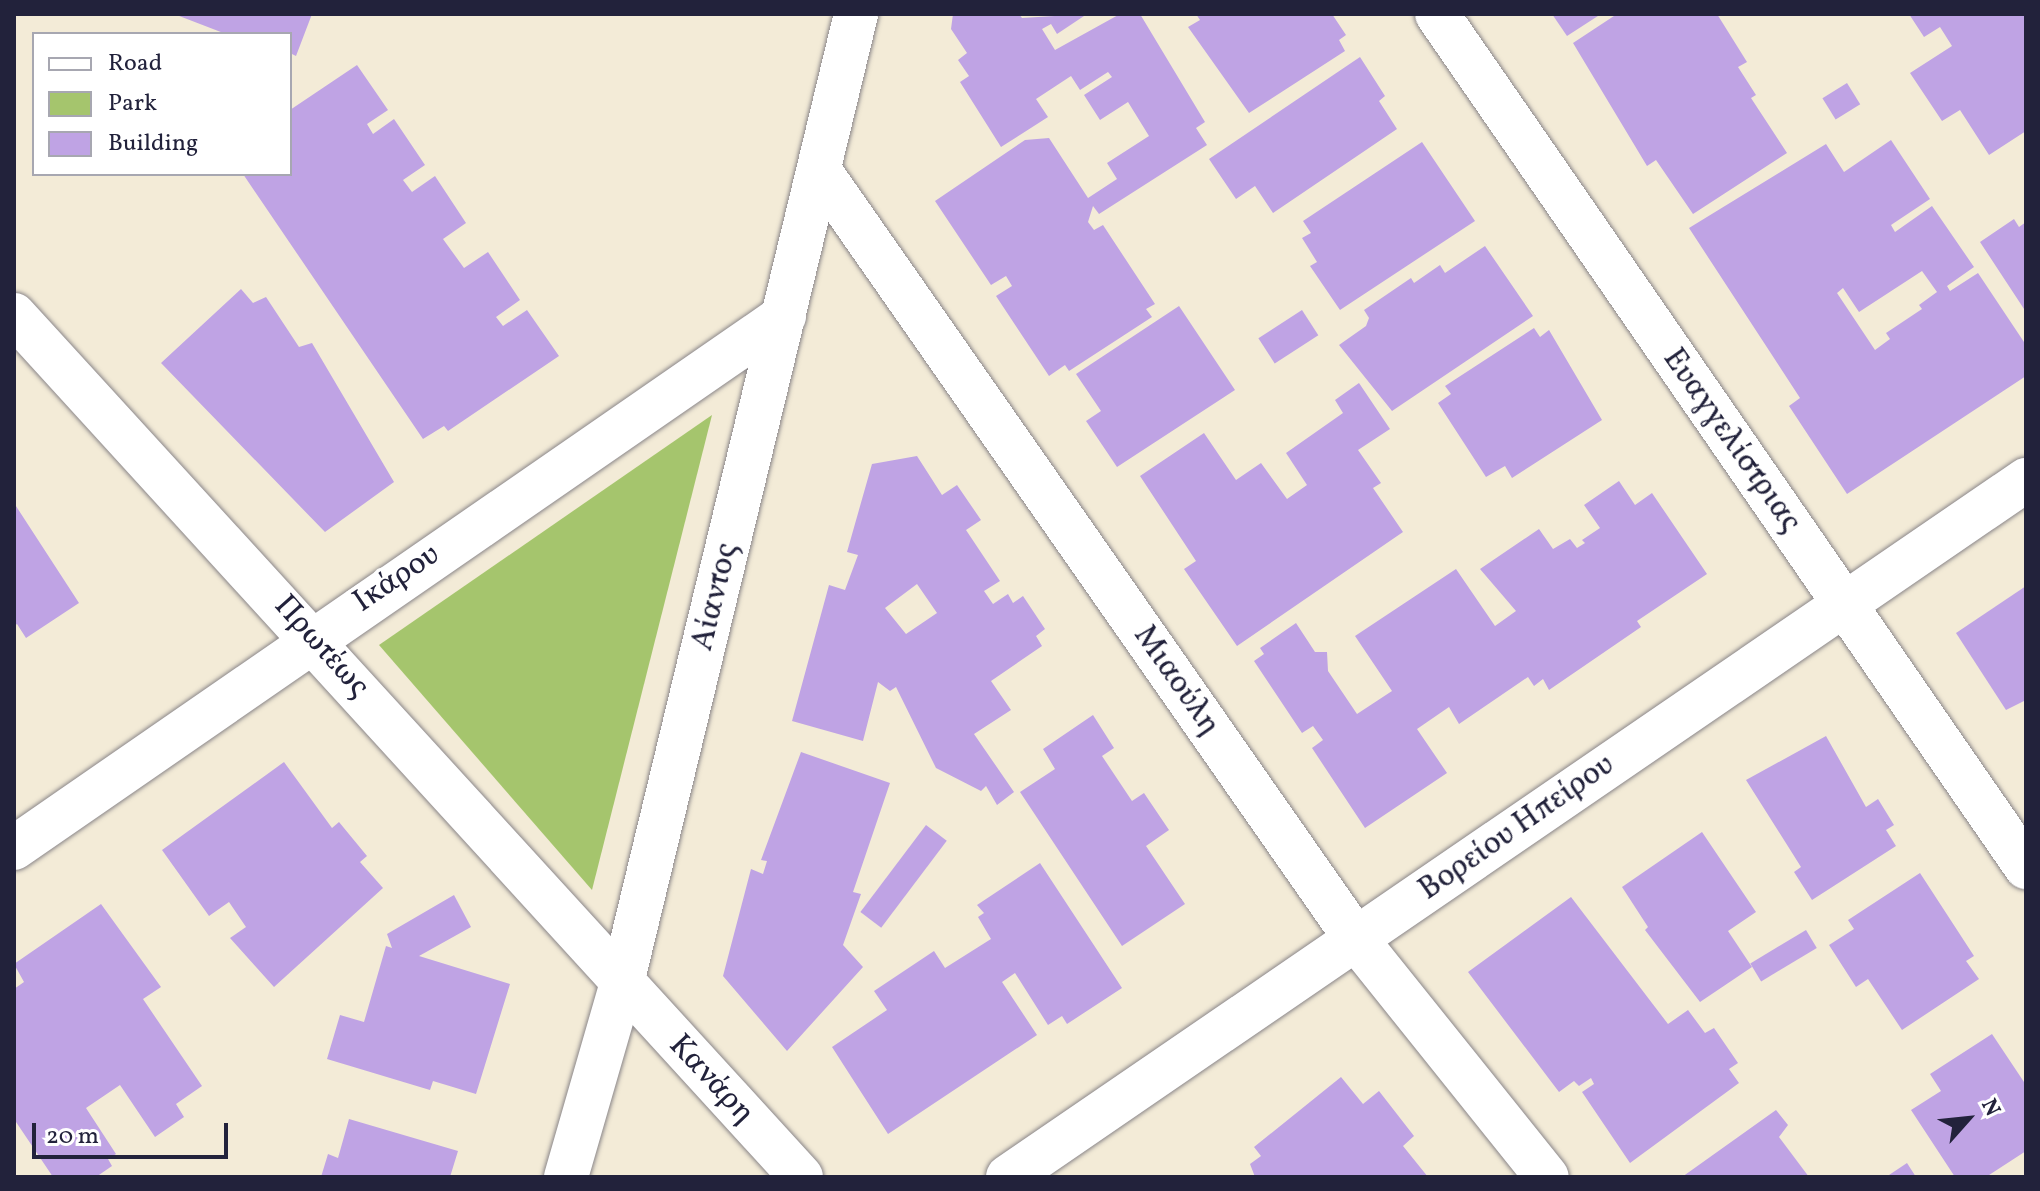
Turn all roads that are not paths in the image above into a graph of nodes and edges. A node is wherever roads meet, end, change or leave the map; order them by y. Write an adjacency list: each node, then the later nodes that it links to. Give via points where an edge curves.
1 (856, 14): 3 (street, Αίαντος)
2 (1437, 14): 7 (street, Ευαγγελίστριας)
3 (821, 173): 5 (street, Αίαντος); 11 (street, Μιαούλη)
4 (14, 315): 8 (street, Πρωτέως)
5 (784, 316): 8 (street, Ικάρου); 12 (street, Αίαντος)
6 (2026, 480): 7 (street, Βορείου Ηπείρου)
7 (1843, 603): 10 (street, Ευαγγελίστριας); 11 (street, Βορείου Ηπείρου)
8 (313, 637): 9 (street, Ικάρου); 12 (street, Πρωτέως)
9 (14, 848)
10 (2026, 867)
11 (1356, 939): 15 (street, Βορείου Ηπείρου); 16 (street, Μιαούλη)
12 (622, 983): 13 (street, Αίαντος); 14 (street, Κανάρη)
13 (566, 1177)
14 (801, 1177)
15 (1008, 1177)
16 (1547, 1177)

